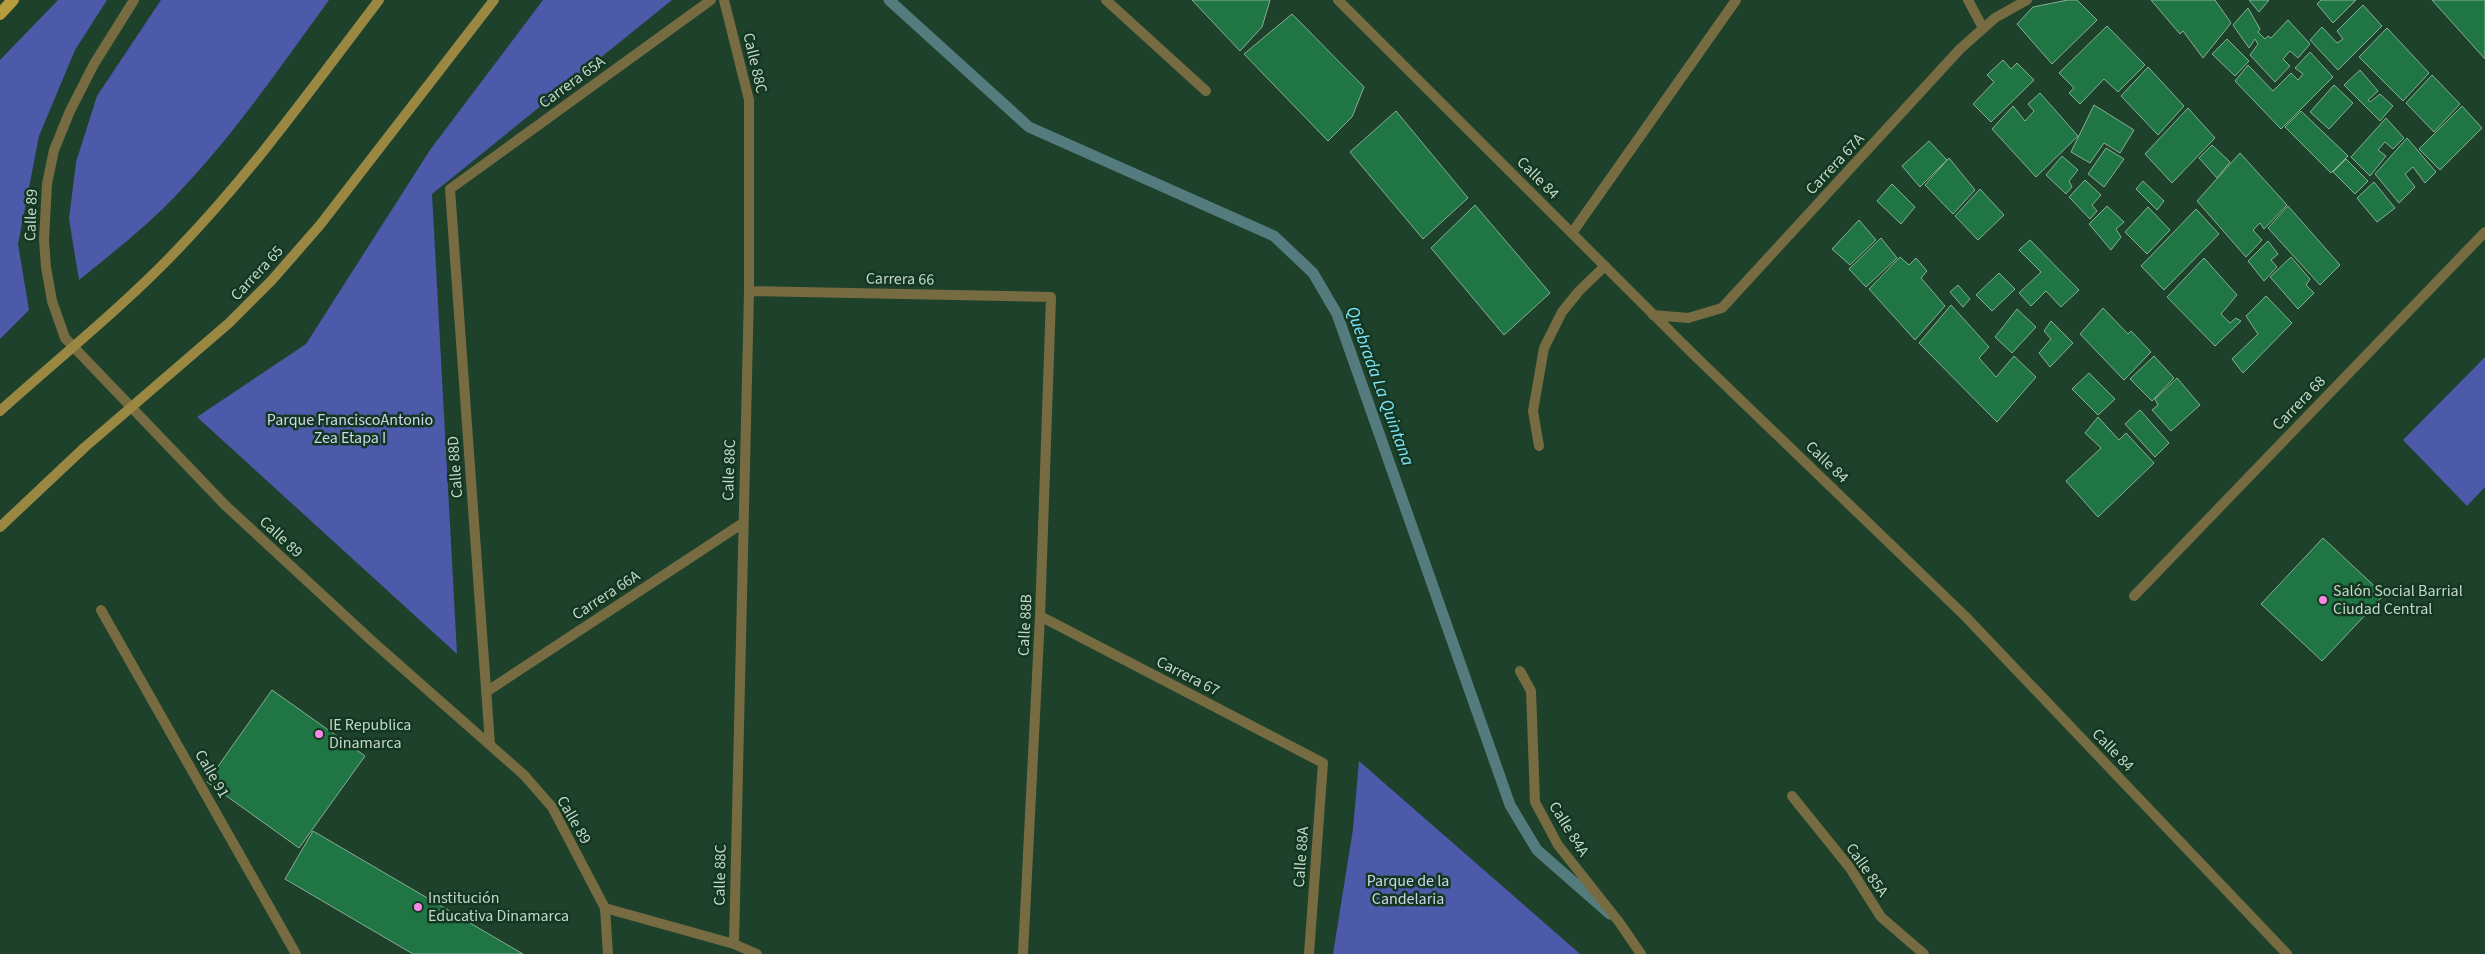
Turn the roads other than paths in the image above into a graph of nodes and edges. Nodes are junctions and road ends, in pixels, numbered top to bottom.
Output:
1 (13, 0) edge
2 (134, 0) edge
3 (379, 0) edge
4 (494, 0) edge
5 (711, 0) edge
6 (724, 0) edge
7 (1106, 0) edge
8 (1338, 0) edge
9 (1736, 0) edge
10 (1968, 0) edge
11 (2027, 0) edge
12 (0, 14) edge
13 (1983, 28) junction
14 (1206, 91) dead end
15 (450, 189) joint
16 (2485, 232) edge
17 (1572, 233) junction
18 (1604, 266) junction
19 (749, 291) junction
20 (1051, 297) joint
21 (1653, 315) junction
22 (72, 346) junction
23 (131, 408) junction
24 (0, 411) edge
25 (1539, 446) dead end
26 (743, 523) junction
27 (0, 527) edge
28 (2134, 596) dead end
29 (101, 610) dead end
30 (1040, 616) junction
31 (1520, 671) dead end
32 (486, 692) junction
33 (490, 744) junction
34 (1323, 763) joint
35 (1792, 796) dead end
36 (605, 908) junction
37 (734, 944) junction
38 (296, 954) edge
39 (608, 954) edge
40 (757, 954) edge
41 (1023, 954) edge
42 (1309, 954) edge
43 (1641, 954) edge
44 (1924, 954) edge
45 (2286, 954) edge

1 - 12 main road
2 - 22 street, Calle 89
3 - 22 main road
4 - 23 main road, Carrera 65
5 - 15 street, Carrera 65A
6 - 19 street, Calle 88C
7 - 14 street
8 - 17 street, Calle 84
9 - 17 street
10 - 13 street
11 - 13 street, Carrera 67A
13 - 21 street, Carrera 67A
15 - 32 street, Calle 88D
16 - 28 street, Carrera 68
17 - 18 street, Calle 84
18 - 21 street, Calle 84
18 - 25 street
19 - 20 street, Carrera 66
19 - 26 street, Calle 88C
20 - 30 street, Calle 88B
21 - 45 street, Calle 84
22 - 23 street, Calle 89
22 - 24 main road
23 - 27 main road, Carrera 65
23 - 33 street, Calle 89
26 - 32 street, Carrera 66A
26 - 37 street, Calle 88C
29 - 38 street, Calle 91
30 - 34 street, Carrera 67
30 - 41 street, Calle 88B
31 - 43 street, Calle 84A
32 - 33 street, Calle 88D
33 - 36 street, Calle 89
34 - 42 street, Calle 88A
35 - 44 street, Calle 85A
36 - 37 street
36 - 39 street
37 - 40 street

